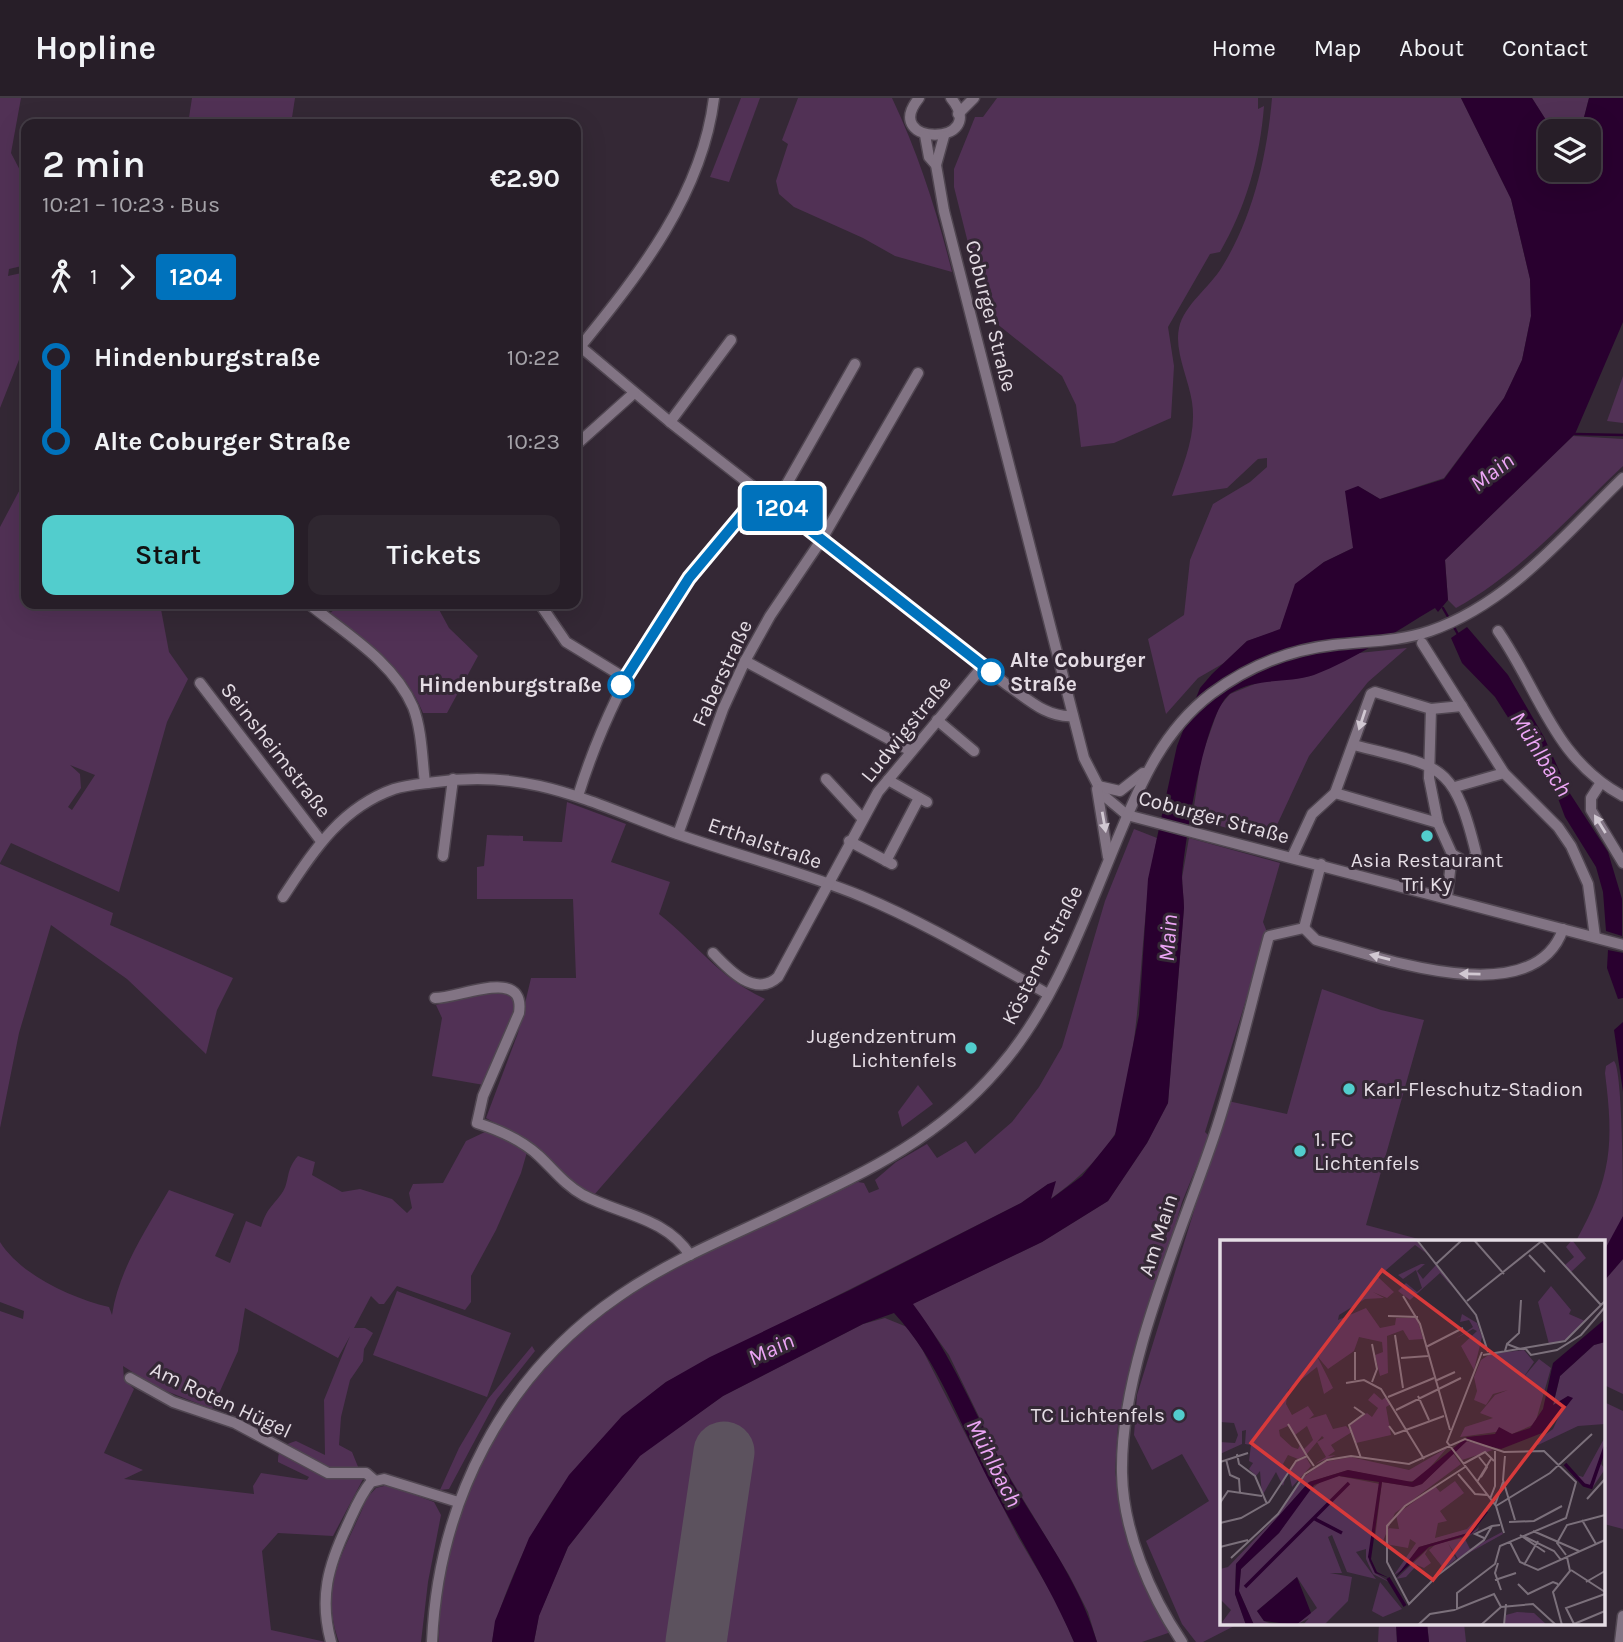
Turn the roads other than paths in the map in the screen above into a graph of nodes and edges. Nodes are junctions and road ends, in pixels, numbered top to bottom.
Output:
1 (714, 98) edge
2 (951, 98) edge
3 (974, 98) edge
4 (914, 101) edge
5 (958, 114) junction
6 (923, 134) junction
7 (944, 136) junction
8 (936, 165) junction
9 (731, 340) dead end
10 (581, 341) edge
11 (581, 348) edge
12 (855, 364) dead end
13 (918, 373) dead end
14 (634, 393) junction
15 (670, 422) junction
16 (581, 440) edge
17 (1623, 478) edge
18 (761, 492) junction
19 (776, 503) junction
20 (822, 539) junction
21 (315, 609) edge
22 (543, 609) edge
23 (1498, 631) dead end
24 (1422, 643) dead end
25 (744, 662) junction
26 (983, 666) junction
27 (625, 678) junction
28 (200, 683) dead end
29 (1462, 706) junction
30 (1431, 709) junction
31 (1073, 716) junction
32 (937, 720) junction
33 (1354, 746) junction
34 (911, 751) junction
35 (974, 751) dead end
36 (1430, 766) junction
37 (1148, 768) junction
38 (1504, 773) junction
39 (453, 779) junction
40 (826, 779) dead end
41 (888, 780) junction
42 (425, 783) junction
43 (1600, 784) junction
44 (1096, 785) junction
45 (1455, 787) junction
46 (1335, 793) junction
47 (578, 796) junction
48 (1623, 796) edge
49 (1127, 815) junction
50 (862, 818) junction
51 (1438, 823) junction
52 (678, 834) junction
53 (321, 841) junction
54 (849, 841) junction
55 (1452, 854) junction
56 (443, 856) dead end
57 (1292, 858) junction
58 (1108, 860) junction
59 (1623, 863) edge
60 (1321, 864) junction
61 (826, 885) junction
62 (283, 897) dead end
63 (1447, 897) junction
64 (1304, 928) junction
65 (1563, 929) junction
66 (1598, 938) junction
67 (1623, 945) edge
68 (713, 953) dead end
69 (1048, 995) junction
70 (435, 998) dead end
71 (690, 1255) junction
72 (130, 1378) dead end
73 (374, 1480) junction
74 (458, 1502) junction
75 (1623, 1616) edge
76 (331, 1642) edge
77 (432, 1642) edge
78 (1182, 1642) edge
79 (1620, 1642) edge

1 - 10 street
2 - 5 street
3 - 5 street
4 - 6 street, Coburger Straße
5 - 7 street
6 - 7 street
6 - 8 street, Coburger Straße
7 - 8 street
8 - 31 street, Coburger Straße
9 - 15 street
11 - 14 street
12 - 19 street
13 - 20 street, Faberstraße
14 - 15 street
14 - 16 street
15 - 18 street
17 - 37 street, Köstener Straße
18 - 19 street
18 - 27 street
19 - 20 street
20 - 25 street, Faberstraße
20 - 26 street
21 - 42 street
22 - 27 street
23 - 43 street
24 - 29 street
25 - 34 street
25 - 52 street, Faberstraße
26 - 31 street
26 - 32 street, Ludwigstraße
27 - 47 street
28 - 53 street, Seinsheimstraße
29 - 30 street
29 - 38 street
30 -> 33 street
30 - 36 street
31 - 44 street, Coburger Straße
32 - 34 street, Ludwigstraße
32 - 35 street
33 - 36 street
33 - 46 street
34 - 41 street, Ludwigstraße
36 - 45 street
36 - 51 street
37 - 44 street
37 - 49 street, Köstener Straße
38 - 45 street
38 - 66 street
39 - 42 street, Erthalstraße
39 - 47 street, Erthalstraße
39 - 56 street
40 - 50 street, Ludwigstraße
41 - 50 street, Ludwigstraße
41 - 54 street
42 - 53 street, Erthalstraße
43 - 48 street
59 -> 43 street
44 - 49 street, Coburger Straße
44 -> 58 street
45 - 55 street
46 - 51 street
46 - 57 street
47 - 52 street, Erthalstraße
49 - 57 street, Coburger Straße
49 - 58 street, Köstener Straße
50 - 54 street, Ludwigstraße
51 - 55 street
52 - 61 street, Erthalstraße
53 - 62 street, Erthalstraße
54 - 61 street, Ludwigstraße
55 - 63 street
57 - 60 street, Coburger Straße
58 - 69 street, Köstener Straße
60 - 63 street, Coburger Straße
60 - 64 street
61 - 68 street, Ludwigstraße
61 - 69 street, Erthalstraße
63 - 65 street, Coburger Straße
65 -> 64 street
64 - 78 street, Am Main
65 - 66 street, Coburger Straße
66 - 67 street, Coburger Straße
69 - 71 street, Köstener Straße
70 - 71 street
71 - 74 street, Köstener Straße
72 - 73 street, Am Roten Hügel
73 - 74 street, Am Roten Hügel
73 - 76 street
74 - 77 street, Köstener Straße
75 - 79 street

